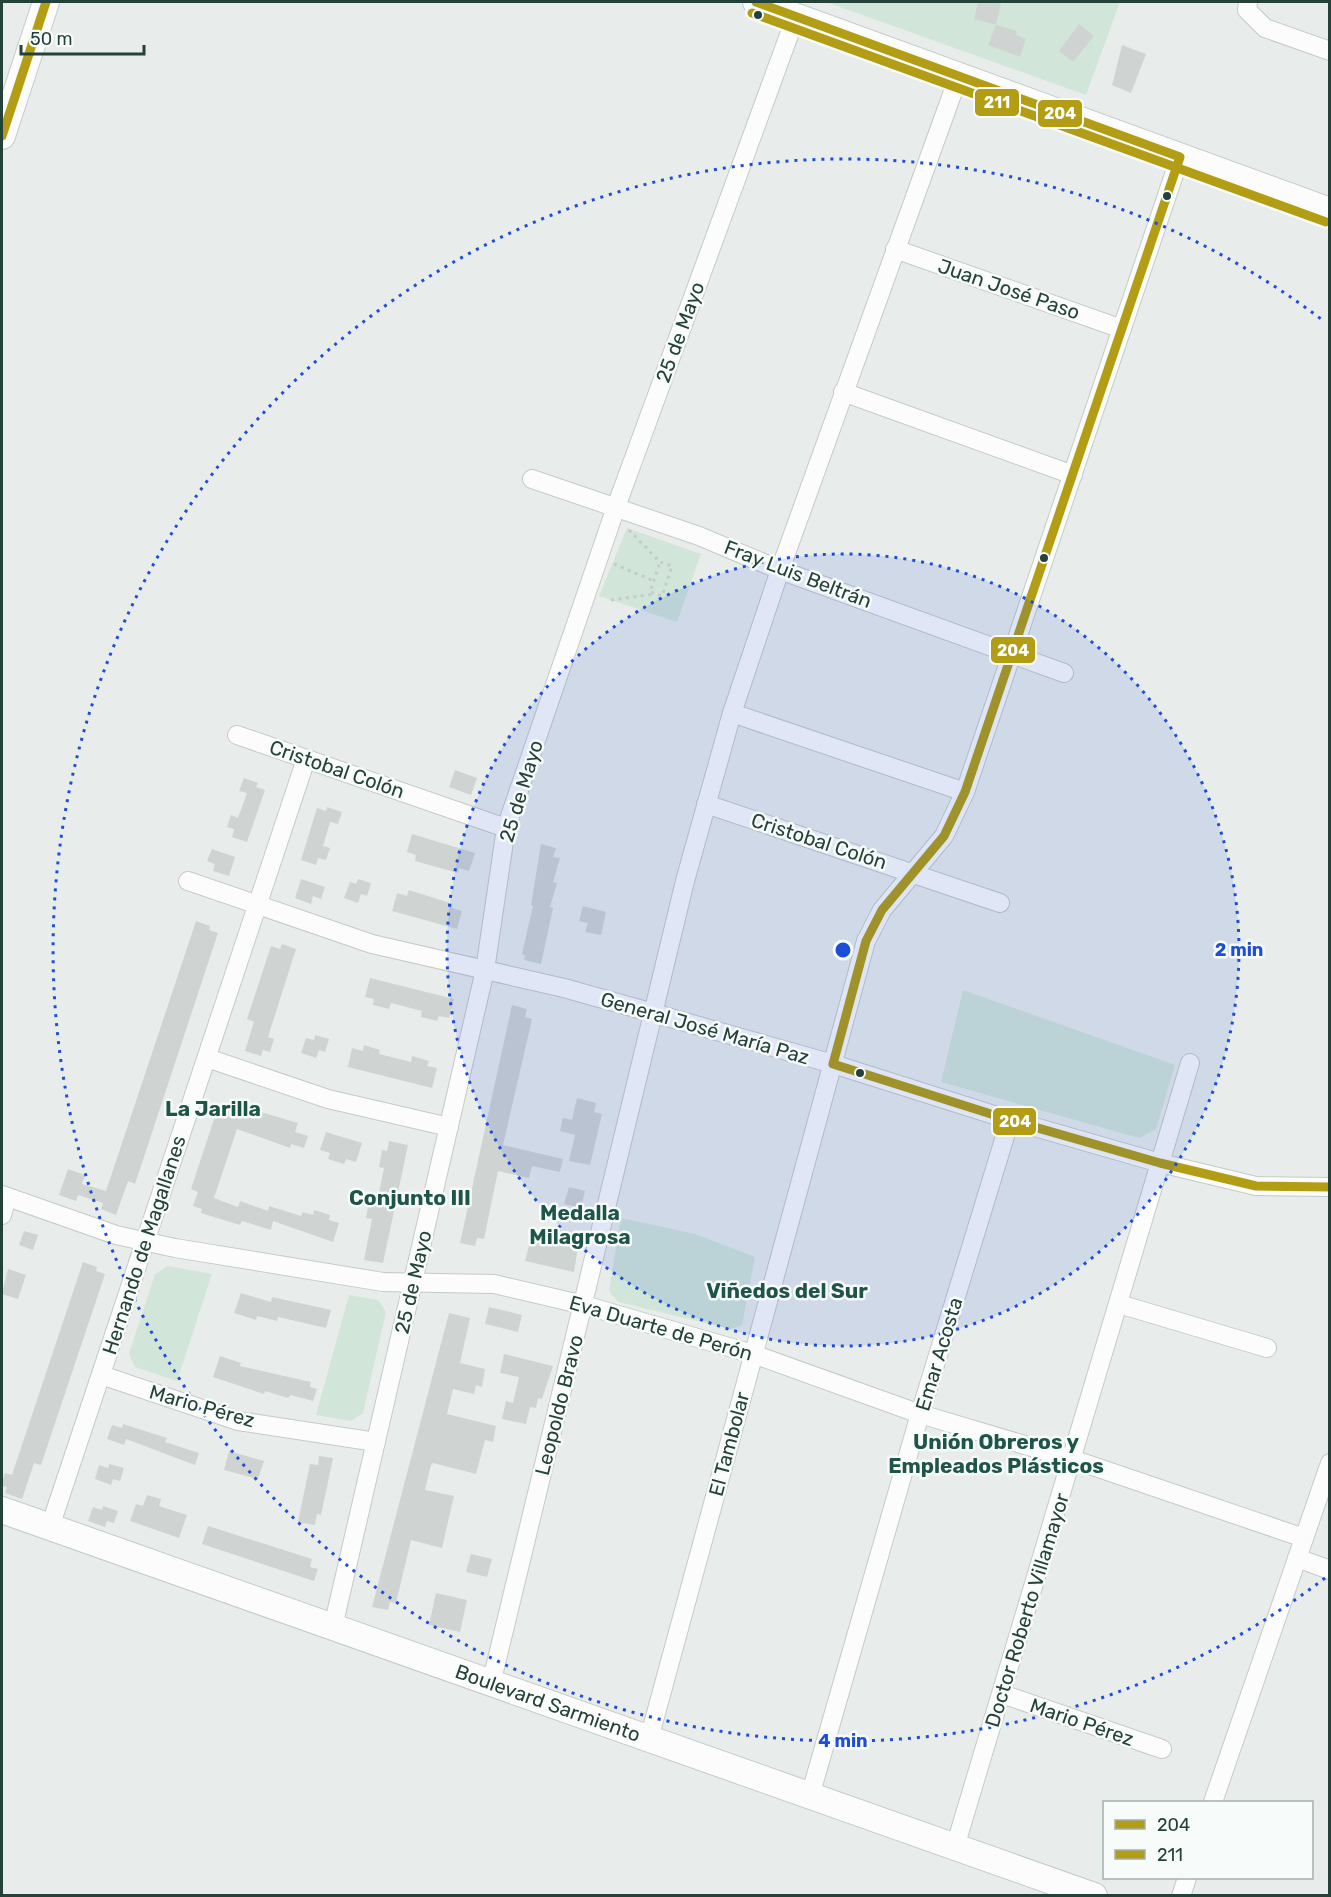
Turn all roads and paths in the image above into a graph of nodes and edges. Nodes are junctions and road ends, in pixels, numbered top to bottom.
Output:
1 (46, 2) edge
2 (756, 2) edge
3 (1247, 6) edge
4 (796, 16) junction
5 (1329, 51) edge
6 (959, 75) junction
7 (2, 136) edge
8 (1180, 157) junction
9 (1329, 212) edge
10 (896, 249) junction
11 (1122, 329) junction
12 (843, 392) junction
13 (1073, 475) junction
14 (532, 479) dead end
15 (616, 507) junction
16 (627, 528) dead end
17 (660, 562) junction
18 (614, 564) dead end
19 (780, 570) junction
20 (654, 581) junction
21 (656, 594) junction
22 (611, 600) dead end
23 (1013, 653) junction
24 (1064, 673) dead end
25 (732, 713) junction
26 (237, 735) dead end
27 (306, 759) junction
28 (964, 792) junction
29 (706, 804) junction
30 (506, 828) junction
31 (914, 872) junction
32 (188, 882) dead end
33 (1000, 903) dead end
34 (257, 905) junction
35 (485, 970) junction
36 (653, 1012) junction
37 (207, 1058) junction
38 (1190, 1063) dead end
39 (833, 1064) junction
40 (1010, 1120) junction
41 (449, 1127) junction
42 (1160, 1163) junction
43 (1329, 1187) edge
44 (4, 1202) edge
45 (145, 1242) junction
46 (413, 1283) junction
47 (1119, 1304) junction
48 (584, 1305) junction
49 (1267, 1348) dead end
50 (753, 1354) junction
51 (101, 1375) junction
52 (920, 1414) junction
53 (376, 1442) junction
54 (1072, 1459) junction
55 (1329, 1463) edge
56 (2, 1510) edge
57 (50, 1527) junction
58 (1304, 1538) junction
59 (1297, 1558) junction
60 (1329, 1570) edge
61 (333, 1627) junction
62 (491, 1684) junction
63 (1002, 1694) junction
64 (649, 1739) junction
65 (1162, 1749) dead end
66 (810, 1796) junction
67 (1214, 1801) edge
68 (955, 1847) junction
69 (1187, 1879) edge
70 (1094, 1896) edge
71 (1181, 1896) edge

1 - 7 street
2 - 4 street
3 - 5 street
4 - 6 street
4 - 15 street, 25 de Mayo
6 - 8 street
6 - 10 street, Leopoldo Bravo
8 - 9 street
8 - 11 street, El Tambolar
10 - 11 street, Juan José Paso
10 - 12 street, Leopoldo Bravo
11 - 13 street, El Tambolar
12 - 13 street
12 - 19 street, Leopoldo Bravo
13 - 23 street, El Tambolar
14 - 15 street, Fray Luis Beltrán
15 - 19 street, Fray Luis Beltrán
15 - 30 street, 25 de Mayo
16 - 17 path
17 - 20 path
17 - 21 path
18 - 20 path
19 - 23 street, Fray Luis Beltrán
19 - 25 street, Leopoldo Bravo
20 - 21 path
21 - 22 path
23 - 24 street, Fray Luis Beltrán
23 - 28 street, El Tambolar
25 - 28 street
25 - 29 street, Leopoldo Bravo
26 - 27 street, Cristobal Colón
27 - 30 street, Cristobal Colón
27 - 34 street, Hernando de Magallanes
28 - 31 street, El Tambolar
29 - 31 street, Cristobal Colón
29 - 36 street, Leopoldo Bravo
30 - 35 street, 25 de Mayo
31 - 33 street, Cristobal Colón
31 - 39 street, El Tambolar
32 - 34 street, General José María Paz
34 - 35 street, General José María Paz
34 - 37 street, Hernando de Magallanes
35 - 36 street, General José María Paz
35 - 41 street, 25 de Mayo
36 - 39 street, General José María Paz
36 - 48 street, Leopoldo Bravo
37 - 41 street
37 - 45 street, Hernando de Magallanes
38 - 42 street, Doctor Roberto Villamayor
39 - 40 street, General José María Paz
39 - 50 street, El Tambolar
40 - 42 street, General José María Paz
40 - 52 street, Emar Acosta
41 - 46 street, 25 de Mayo
42 - 43 street, General José María Paz
42 - 47 street, Doctor Roberto Villamayor
44 - 45 street, Eva Duarte de Perón
45 - 46 street, Eva Duarte de Perón
45 - 51 street, Hernando de Magallanes
46 - 48 street, Eva Duarte de Perón
46 - 53 street, 25 de Mayo
47 - 49 street
47 - 54 street, Doctor Roberto Villamayor
48 - 50 street, Eva Duarte de Perón
48 - 62 street, Leopoldo Bravo
50 - 52 street, Eva Duarte de Perón
50 - 64 street, El Tambolar
51 - 53 street, Mario Pérez
51 - 57 street, Hernando de Magallanes
52 - 54 street, Eva Duarte de Perón
52 - 66 street, Emar Acosta
53 - 61 street, 25 de Mayo
54 - 58 street, Eva Duarte de Perón
54 - 63 street, Doctor Roberto Villamayor
55 - 58 street
56 - 57 street, Boulevard Sarmiento
57 - 61 street, Boulevard Sarmiento
58 - 59 street
59 - 60 street
59 - 67 street
61 - 62 street, Boulevard Sarmiento
62 - 64 street, Boulevard Sarmiento
63 - 65 street, Mario Pérez
63 - 68 street, Doctor Roberto Villamayor
64 - 66 street, Boulevard Sarmiento
66 - 68 street, Boulevard Sarmiento
68 - 70 street, Boulevard Sarmiento
69 - 71 street

